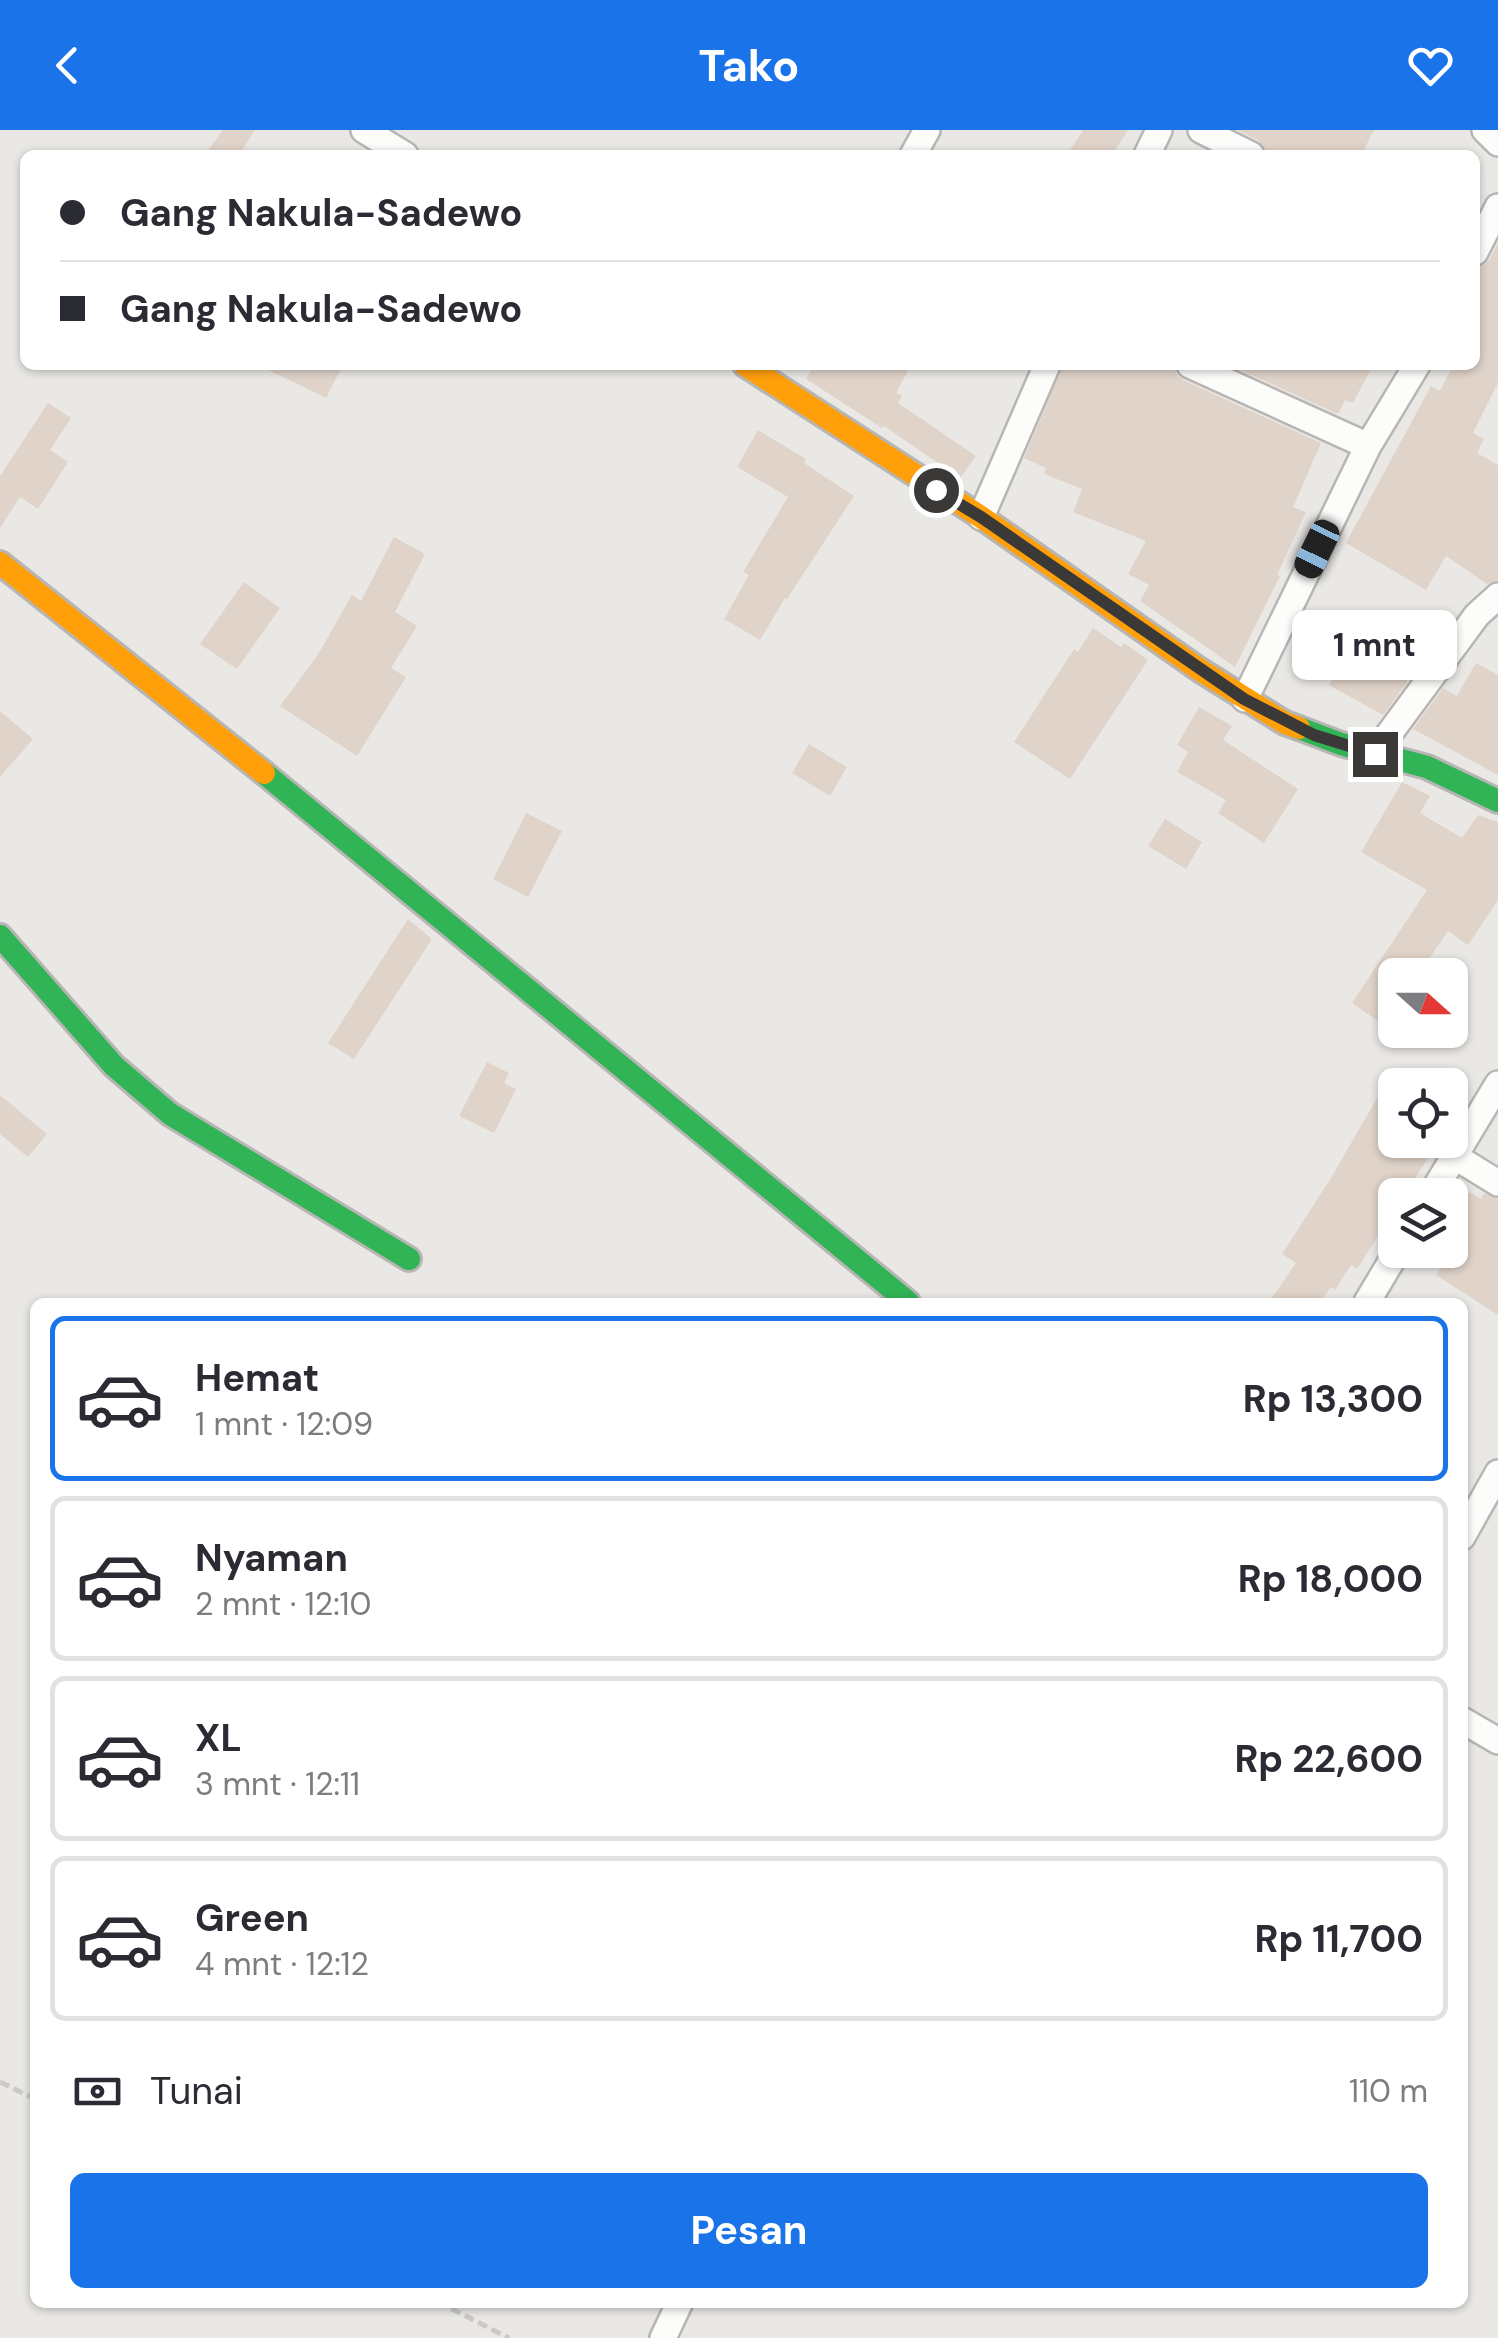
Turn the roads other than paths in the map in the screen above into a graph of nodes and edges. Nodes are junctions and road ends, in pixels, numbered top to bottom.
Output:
1 (364, 130) edge
2 (1201, 130) edge
3 (1485, 130) edge
4 (1498, 144) edge
5 (397, 150) edge
6 (1242, 150) edge
7 (1498, 208) edge
8 (1480, 242) edge
9 (1045, 370) edge
10 (1201, 370) edge
11 (1413, 370) edge
12 (782, 375) edge
13 (1368, 446) junction
14 (981, 517) junction
15 (0, 563) edge
16 (1498, 596) edge
17 (1244, 699) junction
18 (1375, 754) junction
19 (1498, 800) edge
20 (0, 936) edge
21 (1498, 1084) edge
22 (1468, 1133) edge
23 (1457, 1158) edge
24 (1498, 1183) edge
25 (409, 1259) dead end
26 (1387, 1268) edge
27 (903, 1298) edge
28 (1369, 1298) edge
29 (1498, 1473) edge
30 (1468, 1526) edge
31 (1468, 1724) edge
32 (1498, 1741) edge
33 (677, 2308) edge
34 (663, 2338) edge

1 - 5 street
2 - 6 street
3 - 4 street
7 - 8 street
9 - 14 street
10 - 13 street
11 - 13 street
12 - 14 street
13 - 17 street
14 - 17 street
15 - 27 street
16 - 18 street
17 - 18 street
18 - 19 street
20 - 25 street
21 - 22 street
23 - 24 street
26 - 28 street
29 - 30 street
31 - 32 street
33 - 34 street

